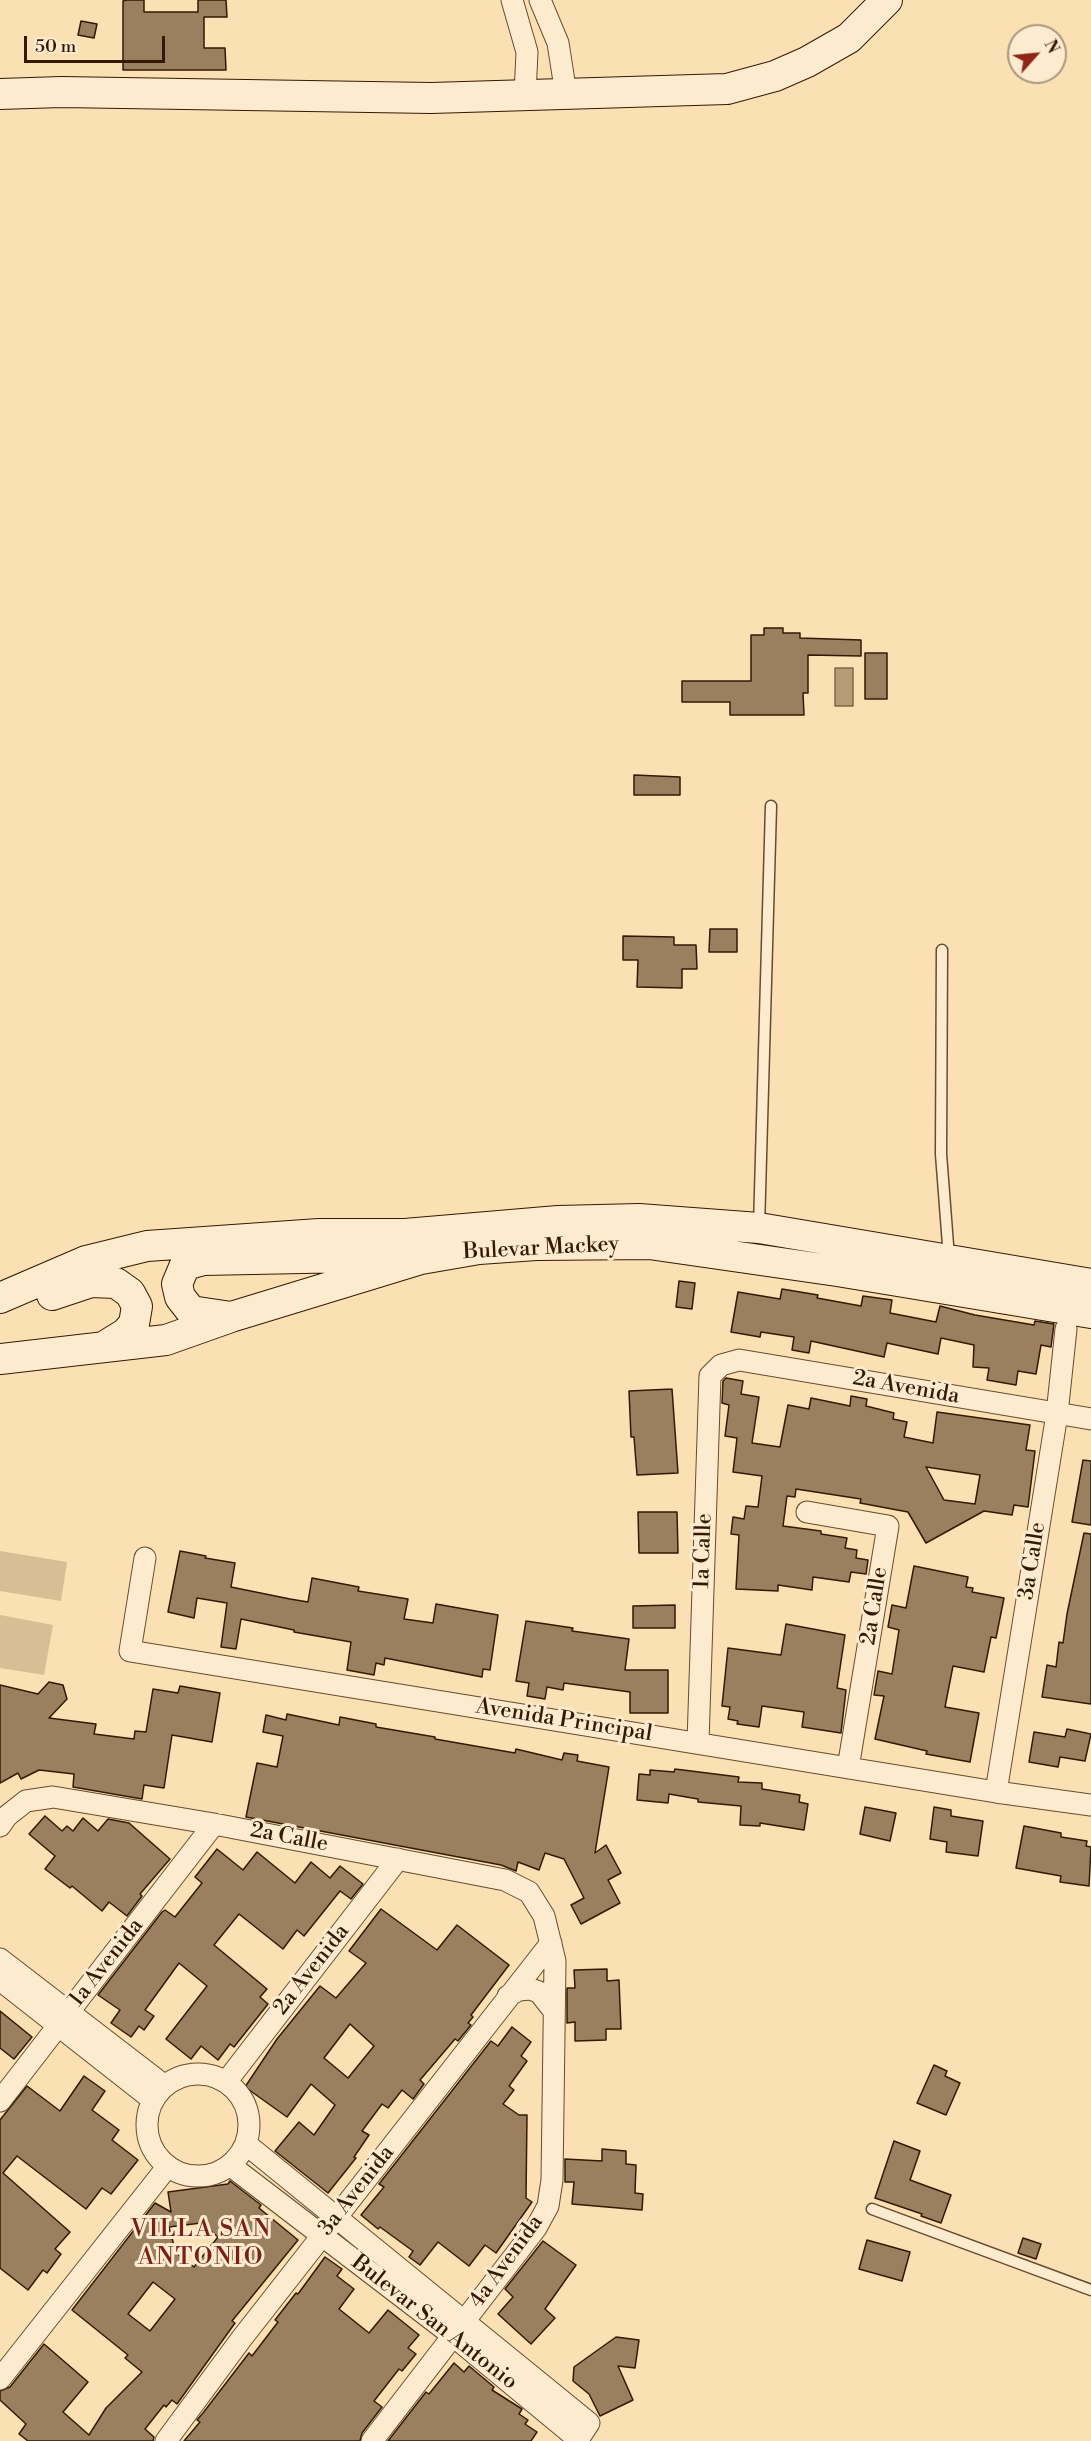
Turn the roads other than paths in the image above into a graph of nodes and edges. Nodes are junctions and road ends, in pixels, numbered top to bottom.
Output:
1 (512, 0) edge
2 (540, 0) edge
3 (887, 0) edge
4 (0, 94) edge
5 (566, 94) junction
6 (525, 95) junction
7 (771, 806) dead end
8 (942, 950) dead end
9 (759, 1228) junction
10 (405, 1234) junction
11 (950, 1261) junction
12 (1091, 1284) edge
13 (0, 1298) edge
14 (0, 1304) edge
15 (1091, 1313) edge
16 (231, 1317) junction
17 (1066, 1329) dead end
18 (105, 1346) junction
19 (0, 1359) edge
20 (722, 1365) joint
21 (1057, 1414) junction
22 (1091, 1419) edge
23 (807, 1512) dead end
24 (146, 1558) dead end
25 (698, 1742) junction
26 (848, 1768) junction
27 (996, 1792) junction
28 (1091, 1805) edge
29 (214, 1824) junction
30 (0, 1826) edge
31 (398, 1859) junction
32 (551, 1943) junction
33 (0, 1959) edge
34 (0, 1980) edge
35 (508, 1996) junction
36 (554, 2012) junction
37 (63, 2019) junction
38 (226, 2082) junction
39 (159, 2093) junction
40 (0, 2101) edge
41 (246, 2144) junction
42 (232, 2164) junction
43 (168, 2166) junction
44 (872, 2209) dead end
45 (337, 2217) junction
46 (324, 2236) junction
47 (1091, 2290) edge
48 (458, 2328) junction
49 (0, 2379) edge
50 (581, 2434) edge
51 (166, 2441) edge
52 (372, 2441) edge

1 - 6 street
2 - 5 street
3 - 5 main road
4 - 6 main road
5 - 6 main road
7 - 9 lane
8 - 11 lane
9 - 10 main road, Bulevar Mackey
9 - 11 main road, Bulevar Mackey
10 - 13 main road, Bulevar Mackey
10 - 16 main road
11 - 12 main road, Bulevar Mackey
14 - 18 main road
15 - 16 main road, Bulevar Mackey
16 - 18 main road, Bulevar Mackey
17 - 21 street, 3a Calle
18 - 19 main road, Bulevar Mackey
20 - 21 street, 2a Avenida
20 - 25 street, 1a Calle
21 - 22 street, 2a Avenida
21 - 27 street, 3a Calle
23 - 26 street, 2a Calle
24 - 25 street, Avenida Principal
25 - 26 street, Avenida Principal
26 - 27 street, Avenida Principal
27 - 28 street, Avenida Principal
29 - 30 street, 2a Calle
29 - 31 street, 2a Calle
29 - 37 street, 1a Avenida
31 - 32 street, 2a Calle
31 - 38 street, 2a Avenida
32 - 35 street, 3a Avenida
32 - 36 street, 4a Avenida
33 - 37 street
34 - 37 street
35 - 36 street
35 - 45 street, 3a Avenida
36 - 48 street, 4a Avenida
37 - 39 street
37 - 40 street, 1a Avenida
38 - 39 street
38 - 41 street
39 - 43 street
41 - 42 street
41 - 45 street, Bulevar San Antonio
42 - 43 street
42 - 46 street, Bulevar San Antonio
43 - 49 street
44 - 47 lane
45 - 46 street, 3a Avenida
45 - 48 street, Bulevar San Antonio
46 - 48 street, Bulevar San Antonio
46 - 51 street, 3a Avenida
48 - 50 street, Bulevar San Antonio
48 - 52 street, 4a Avenida

